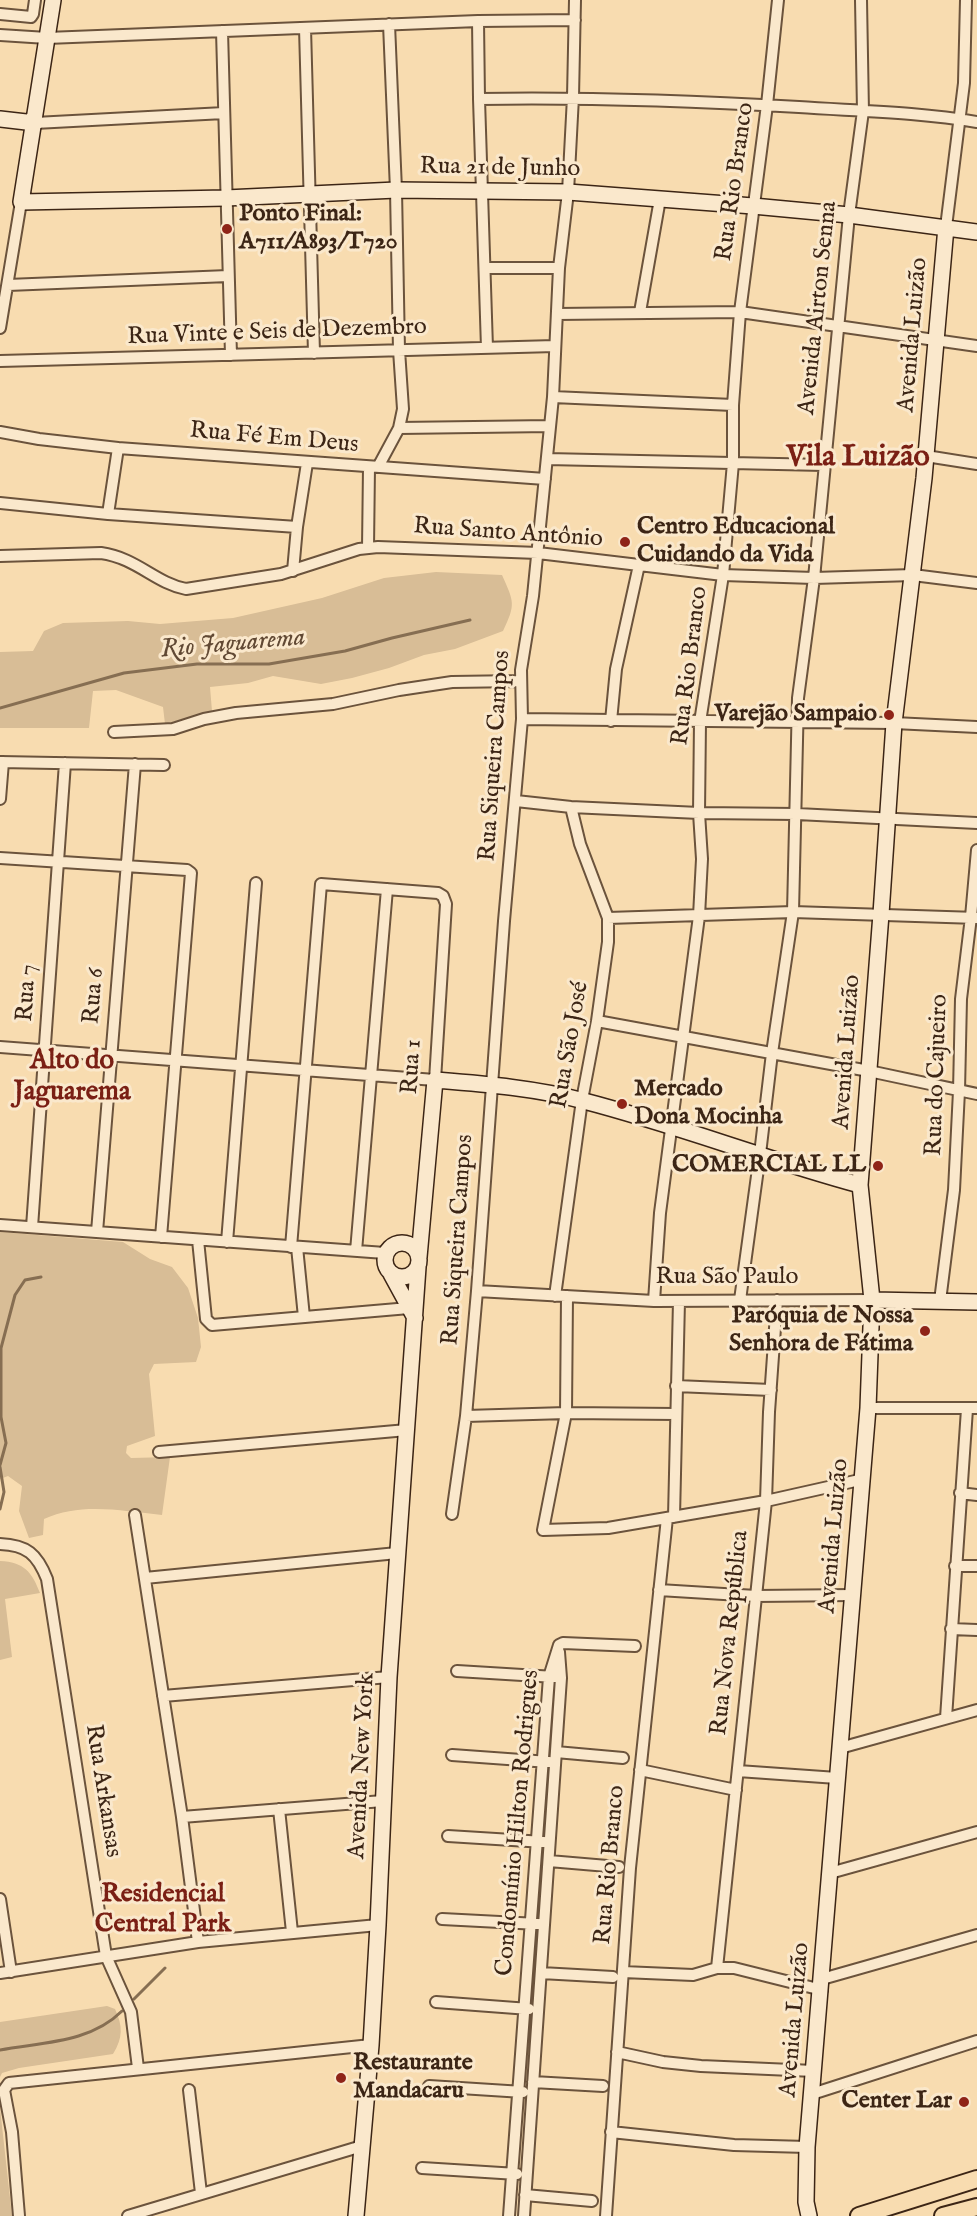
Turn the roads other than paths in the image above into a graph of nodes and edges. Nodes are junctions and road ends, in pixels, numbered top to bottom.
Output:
1 (35, 0) edge
2 (53, 0) edge
3 (575, 0) edge
4 (778, 0) edge
5 (861, 0) edge
6 (966, 0) edge
7 (0, 14) edge
8 (574, 20) junction
9 (478, 21) junction
10 (389, 24) junction
11 (305, 28) junction
12 (222, 31) junction
13 (0, 35) edge
14 (47, 38) junction
15 (573, 97) junction
16 (479, 99) junction
17 (767, 105) junction
18 (863, 111) junction
19 (224, 113) junction
20 (0, 118) edge
21 (960, 119) junction
22 (977, 122) edge
23 (35, 123) junction
24 (482, 189) junction
25 (396, 190) junction
26 (568, 192) junction
27 (310, 193) junction
28 (226, 198) junction
29 (660, 199) junction
30 (21, 202) junction
31 (753, 206) junction
32 (849, 215) junction
33 (946, 227) junction
34 (977, 232) edge
35 (485, 268) junction
36 (559, 268) junction
37 (228, 276) junction
38 (8, 285) junction
39 (640, 312) junction
40 (740, 312) junction
41 (557, 314) junction
42 (839, 325) junction
43 (0, 328) edge
44 (935, 339) junction
45 (555, 346) junction
46 (977, 346) edge
47 (487, 348) junction
48 (399, 350) junction
49 (314, 353) junction
50 (231, 355) junction
51 (0, 361) edge
52 (553, 397) junction
53 (733, 405) junction
54 (550, 426) junction
55 (399, 428) junction
56 (0, 432) edge
57 (118, 448) junction
58 (926, 456) junction
59 (547, 459) junction
60 (307, 463) junction
61 (733, 463) junction
62 (977, 464) edge
63 (824, 465) junction
64 (373, 467) junction
65 (545, 479) junction
66 (0, 503) edge
67 (108, 514) junction
68 (297, 527) junction
69 (368, 548) junction
70 (538, 553) junction
71 (0, 556) edge
72 (639, 565) junction
73 (293, 571) junction
74 (723, 575) junction
75 (913, 575) junction
76 (814, 578) junction
77 (977, 583) edge
78 (520, 681) junction
79 (522, 719) junction
80 (611, 721) junction
81 (700, 722) junction
82 (798, 722) junction
83 (894, 723) junction
84 (977, 727) edge
85 (114, 732) dead end
86 (2, 762) edge
87 (65, 763) junction
88 (135, 764) junction
89 (164, 765) dead end
90 (0, 799) edge
91 (516, 801) junction
92 (571, 807) junction
93 (699, 813) junction
94 (796, 814) junction
95 (887, 819) junction
96 (977, 823) edge
97 (977, 850) edge
98 (0, 858) edge
99 (58, 863) junction
100 (126, 867) junction
101 (256, 883) dead end
102 (387, 889) junction
103 (793, 912) junction
104 (881, 914) junction
105 (699, 916) junction
106 (608, 918) junction
107 (974, 918) edge
108 (597, 1021) junction
109 (683, 1038) junction
110 (0, 1047) edge
111 (45, 1051) junction
112 (772, 1053) junction
113 (111, 1056) junction
114 (176, 1061) junction
115 (242, 1066) junction
116 (305, 1070) junction
117 (868, 1071) junction
118 (371, 1076) junction
119 (435, 1080) junction
120 (492, 1085) junction
121 (959, 1091) junction
122 (977, 1094) edge
123 (582, 1100) junction
124 (671, 1126) junction
125 (760, 1154) junction
126 (860, 1185) junction
127 (0, 1225) edge
128 (32, 1227) junction
129 (97, 1232) junction
130 (422, 1233) junction
131 (161, 1237) junction
132 (198, 1240) junction
133 (227, 1242) junction
134 (406, 1243) junction
135 (294, 1247) junction
136 (356, 1251) junction
137 (385, 1254) junction
138 (418, 1262) junction
139 (391, 1274) junction
140 (477, 1291) junction
141 (561, 1296) junction
142 (740, 1300) junction
143 (777, 1300) junction
144 (872, 1300) junction
145 (654, 1301) junction
146 (679, 1301) junction
147 (940, 1302) junction
148 (977, 1302) edge
149 (412, 1313) junction
150 (304, 1317) junction
151 (676, 1386) junction
152 (771, 1390) junction
153 (868, 1408) junction
154 (972, 1408) edge
155 (566, 1413) junction
156 (676, 1414) junction
157 (466, 1416) junction
158 (407, 1430) junction
159 (159, 1452) dead end
160 (864, 1479) junction
161 (960, 1493) junction
162 (977, 1495) edge
163 (766, 1501) junction
164 (452, 1514) dead end
165 (135, 1515) dead end
166 (670, 1517) junction
167 (0, 1544) edge
168 (397, 1553) junction
169 (955, 1566) junction
170 (977, 1566) edge
171 (145, 1578) junction
172 (659, 1590) junction
173 (853, 1595) junction
174 (756, 1596) junction
175 (951, 1629) junction
176 (977, 1630) edge
177 (559, 1645) junction
178 (635, 1646) dead end
179 (457, 1671) dead end
180 (389, 1677) junction
181 (549, 1677) junction
182 (561, 1678) junction
183 (163, 1696) junction
184 (977, 1710) edge
185 (946, 1718) junction
186 (840, 1748) junction
187 (452, 1755) dead end
188 (556, 1757) junction
189 (623, 1758) dead end
190 (543, 1761) junction
191 (640, 1770) junction
192 (738, 1771) junction
193 (837, 1778) junction
194 (736, 1790) junction
195 (383, 1801) junction
196 (279, 1809) junction
197 (182, 1817) junction
198 (977, 1832) edge
199 (448, 1836) dead end
200 (537, 1842) junction
201 (550, 1843) junction
202 (549, 1861) junction
203 (619, 1867) dead end
204 (830, 1873) junction
205 (0, 1899) edge
206 (442, 1919) dead end
207 (531, 1924) junction
208 (378, 1925) junction
209 (544, 1925) junction
210 (292, 1932) junction
211 (977, 1935) edge
212 (198, 1942) junction
213 (106, 1956) junction
214 (717, 1968) junction
215 (6, 1972) edge
216 (541, 1973) junction
217 (618, 1975) junction
218 (822, 1984) junction
219 (436, 2002) dead end
220 (524, 2009) junction
221 (538, 2010) junction
222 (977, 2040) edge
223 (371, 2045) junction
224 (617, 2052) junction
225 (138, 2068) junction
226 (814, 2071) junction
227 (429, 2086) dead end
228 (603, 2086) dead end
229 (533, 2087) junction
230 (189, 2090) dead end
231 (518, 2092) junction
232 (812, 2094) junction
233 (611, 2132) junction
234 (362, 2146) junction
235 (807, 2147) junction
236 (422, 2168) dead end
237 (512, 2173) junction
238 (527, 2174) junction
239 (977, 2179) edge
240 (201, 2193) junction
241 (525, 2195) junction
242 (592, 2201) dead end
243 (977, 2207) edge
244 (19, 2216) edge
245 (128, 2216) edge
246 (356, 2216) edge
247 (509, 2216) edge
248 (524, 2216) edge
249 (606, 2216) edge
250 (809, 2216) edge
251 (859, 2216) edge
252 (943, 2216) edge

1 - 7 street
2 - 14 street
3 - 8 street, Rua Siqueira Campos
4 - 17 street, Rua Rio Branco
5 - 18 street, Avenida Airton Senna
6 - 21 street, Avenida Luizão
8 - 9 street
8 - 15 street, Rua Siqueira Campos
9 - 10 street
9 - 16 street
10 - 11 street
10 - 25 street
11 - 12 street
11 - 27 street
12 - 14 street
12 - 19 street
13 - 14 street
14 - 23 street
15 - 16 street
15 - 17 street
15 - 26 street, Rua Siqueira Campos
16 - 24 street
17 - 18 street
17 - 31 street, Rua Rio Branco
18 - 21 street
18 - 32 street, Avenida Airton Senna
19 - 23 street
19 - 28 street
20 - 23 street
21 - 22 street
21 - 33 street, Avenida Luizão
23 - 30 street
24 - 25 street, Rua 21 de Junho
24 - 26 street, Rua 21 de Junho
24 - 35 street
25 - 27 street, Rua 21 de Junho
25 - 48 street
26 - 29 street, Rua 21 de Junho
26 - 36 street, Rua Siqueira Campos
27 - 28 street, Rua 21 de Junho
27 - 49 street
28 - 30 street, Rua 21 de Junho
28 - 37 street
29 - 31 street, Rua 21 de Junho
29 - 39 street
30 - 38 street
31 - 32 street, Rua 21 de Junho
31 - 40 street, Rua Rio Branco
32 - 33 street, Rua 21 de Junho
32 - 42 street, Avenida Airton Senna
33 - 34 street, Rua 21 de Junho
33 - 44 street, Avenida Luizão
35 - 36 street
35 - 47 street
36 - 41 street, Rua Siqueira Campos
37 - 38 street
37 - 50 street
38 - 43 street
39 - 40 street
39 - 41 street
40 - 42 street
40 - 53 street, Rua Rio Branco
41 - 45 street, Rua Siqueira Campos
42 - 44 street
42 - 63 street, Avenida Airton Senna
44 - 46 street
44 - 58 street, Avenida Luizão
45 - 47 street, Rua Vinte e Seis de Dezembro
45 - 52 street, Rua Siqueira Campos
47 - 48 street, Rua Vinte e Seis de Dezembro
48 - 49 street, Rua Vinte e Seis de Dezembro
48 - 55 street
49 - 50 street, Rua Vinte e Seis de Dezembro
50 - 51 street, Rua Vinte e Seis de Dezembro
52 - 53 street
52 - 54 street, Rua Siqueira Campos
53 - 61 street, Rua Rio Branco
54 - 55 street
54 - 59 street, Rua Siqueira Campos
55 - 64 street
56 - 57 street, Rua Fé Em Deus
57 - 60 street, Rua Fé Em Deus
57 - 67 street
58 - 62 street
58 - 75 street, Avenida Luizão
59 - 61 street
59 - 65 street, Rua Siqueira Campos
60 - 64 street, Rua Fé Em Deus
60 - 68 street
61 - 63 street
61 - 74 street, Rua Rio Branco
63 - 76 street, Avenida Airton Senna
64 - 65 street, Rua Fé Em Deus
64 - 69 street
65 - 70 street, Rua Siqueira Campos
66 - 67 street
67 - 68 street
68 - 73 street
69 - 70 street, Rua Santo Antônio
69 - 73 street, Rua Santo Antônio
70 - 72 street, Rua Santo Antônio
70 - 78 street, Rua Siqueira Campos
71 - 73 street, Rua Santo Antônio
72 - 74 street, Rua Santo Antônio
72 - 80 street
74 - 76 street, Rua Santo Antônio
74 - 81 street, Rua Rio Branco
75 - 76 street, Rua Santo Antônio
75 - 77 street, Rua Santo Antônio
75 - 83 street, Avenida Luizão
76 - 82 street, Avenida Airton Senna
78 - 79 street, Rua Siqueira Campos
78 - 85 street
79 - 80 street
79 - 91 street, Rua Siqueira Campos
80 - 81 street
81 - 82 street
81 - 93 street, Rua Rio Branco
82 - 83 street
82 - 94 street, Avenida Airton Senna
83 - 84 street
83 - 95 street, Avenida Luizão
86 - 87 street
86 - 90 street
87 - 88 street
87 - 99 street, Rua 7
88 - 89 street
88 - 100 street, Rua 6
91 - 92 street
91 - 120 street, Rua Siqueira Campos
92 - 93 street
92 - 106 street, Rua São José
93 - 94 street
93 - 105 street, Rua Rio Branco
94 - 95 street
94 - 103 street, Avenida Airton Senna
95 - 96 street
95 - 104 street, Avenida Luizão
97 - 107 street, Rua do Cajueiro
98 - 99 street
99 - 100 street
99 - 111 street, Rua 7
100 - 113 street, Rua 6
100 - 114 street
101 - 115 street
102 - 116 street
102 - 118 street
102 - 119 street, Rua 1
103 - 104 street
103 - 105 street
103 - 112 street, Avenida Airton Senna
104 - 107 street
104 - 117 street, Avenida Luizão
105 - 106 street
105 - 109 street, Rua Rio Branco
106 - 108 street, Rua São José
107 - 121 street, Rua do Cajueiro
108 - 109 street
108 - 123 street, Rua São José
109 - 112 street
109 - 124 street, Rua Rio Branco
110 - 111 street
111 - 113 street
111 - 128 street, Rua 7
112 - 117 street
112 - 125 street, Avenida Airton Senna
113 - 114 street
113 - 129 street, Rua 6
114 - 115 street
114 - 131 street
115 - 116 street
115 - 133 street
116 - 118 street
116 - 135 street
117 - 121 street
117 - 126 street, Avenida Luizão
118 - 119 street
118 - 136 street
119 - 120 street
119 - 130 street, Rua 1
120 - 123 street
120 - 140 street, Rua Siqueira Campos
121 - 122 street
121 - 147 street, Rua do Cajueiro
123 - 124 street
123 - 141 street, Rua São José
124 - 125 street
124 - 145 street, Rua Rio Branco
125 - 126 street
125 - 142 street, Avenida Airton Senna
126 - 144 street, Avenida Luizão
127 - 128 street
128 - 129 street
129 - 131 street
130 - 134 street
130 - 138 street, Rua 1
131 - 132 street
132 - 133 street
132 - 150 street
133 - 135 street
134 - 137 street
134 - 138 street
135 - 136 street
135 - 150 street
136 - 137 street
137 - 139 street
138 - 139 street
138 - 149 street, Avenida New York
139 - 149 street
140 - 141 street, Rua São Paulo
140 - 157 street, Rua Siqueira Campos
141 - 145 street, Rua São Paulo
141 - 155 street, Rua São José
142 - 143 street, Rua São Paulo
142 - 146 street, Rua São Paulo
143 - 144 street, Rua São Paulo
143 - 152 street, Rua Nova República
144 - 147 street, Rua São Paulo
144 - 153 street, Avenida Luizão
145 - 146 street, Rua São Paulo
146 - 151 street, Rua Rio Branco
147 - 148 street, Rua São Paulo
149 - 150 street
149 - 158 street, Avenida New York
151 - 152 street
151 - 156 street, Rua Rio Branco
152 - 163 street, Rua Nova República
153 - 154 street
153 - 160 street, Avenida Luizão
154 - 161 street
155 - 156 street
155 - 157 street
155 - 166 street, Rua São José
156 - 166 street, Rua Rio Branco
157 - 164 street, Rua Siqueira Campos
158 - 159 street
158 - 168 street, Avenida New York
160 - 163 street
160 - 173 street, Avenida Luizão
161 - 162 street
161 - 169 street
163 - 166 street
163 - 174 street, Rua Nova República
165 - 171 street
166 - 172 street, Rua Rio Branco
167 - 213 street, Rua Arkansas
168 - 171 street
168 - 180 street, Avenida New York
169 - 170 street
169 - 175 street
171 - 183 street
172 - 174 street
172 - 191 street, Rua Rio Branco
173 - 174 street
173 - 186 street, Avenida Luizão
174 - 192 street, Rua Nova República
175 - 176 street
175 - 185 street
177 - 178 street
177 - 181 street, Condomínio Hilton Rodrigues
177 - 182 street, Condomínio Hilton Rodrigues
179 - 181 street
180 - 183 street
180 - 195 street, Avenida New York
181 - 182 street
181 - 190 street, Condomínio Hilton Rodrigues
182 - 188 street, Condomínio Hilton Rodrigues
183 - 197 street
184 - 185 street
185 - 186 street
186 - 193 street, Avenida Luizão
187 - 190 street
188 - 189 street
188 - 190 street
188 - 201 street, Condomínio Hilton Rodrigues
190 - 200 street, Condomínio Hilton Rodrigues
191 - 194 street
191 - 217 street, Rua Rio Branco
192 - 193 street
192 - 194 street, Rua Nova República
193 - 204 street, Avenida Luizão
194 - 214 street, Rua Nova República
195 - 196 street
195 - 208 street, Avenida New York
196 - 197 street
196 - 210 street
197 - 212 street
198 - 204 street
199 - 200 street
200 - 201 street
200 - 207 street, Condomínio Hilton Rodrigues
201 - 202 street, Condomínio Hilton Rodrigues
202 - 203 street
202 - 209 street, Condomínio Hilton Rodrigues
204 - 218 street, Avenida Luizão
205 - 215 street
206 - 207 street
207 - 209 street
207 - 220 street, Condomínio Hilton Rodrigues
208 - 210 street
208 - 223 street, Avenida New York
209 - 216 street, Condomínio Hilton Rodrigues
210 - 212 street
211 - 218 street
212 - 213 street
213 - 215 street
213 - 225 street, Rua Arkansas
214 - 217 street
214 - 218 street
216 - 217 street
216 - 221 street, Condomínio Hilton Rodrigues
217 - 224 street, Rua Rio Branco
218 - 226 street, Avenida Luizão
219 - 220 street
220 - 221 street
220 - 231 street, Condomínio Hilton Rodrigues
221 - 229 street, Condomínio Hilton Rodrigues
222 - 232 street
223 - 225 street
223 - 234 street, Avenida New York
224 - 226 street
224 - 233 street, Rua Rio Branco
225 - 244 street
226 - 232 street, Avenida Luizão
227 - 231 street
228 - 229 street
229 - 231 street
229 - 238 street, Condomínio Hilton Rodrigues
230 - 240 street
231 - 237 street, Condomínio Hilton Rodrigues
232 - 235 street, Avenida Luizão
233 - 235 street
233 - 249 street, Rua Rio Branco
234 - 240 street
234 - 246 street, Avenida New York
235 - 250 street, Avenida Luizão
236 - 237 street
237 - 238 street
237 - 247 street, Condomínio Hilton Rodrigues
238 - 241 street, Condomínio Hilton Rodrigues
239 - 251 main road
240 - 245 street
241 - 242 street
241 - 248 street, Condomínio Hilton Rodrigues
243 - 252 main road

